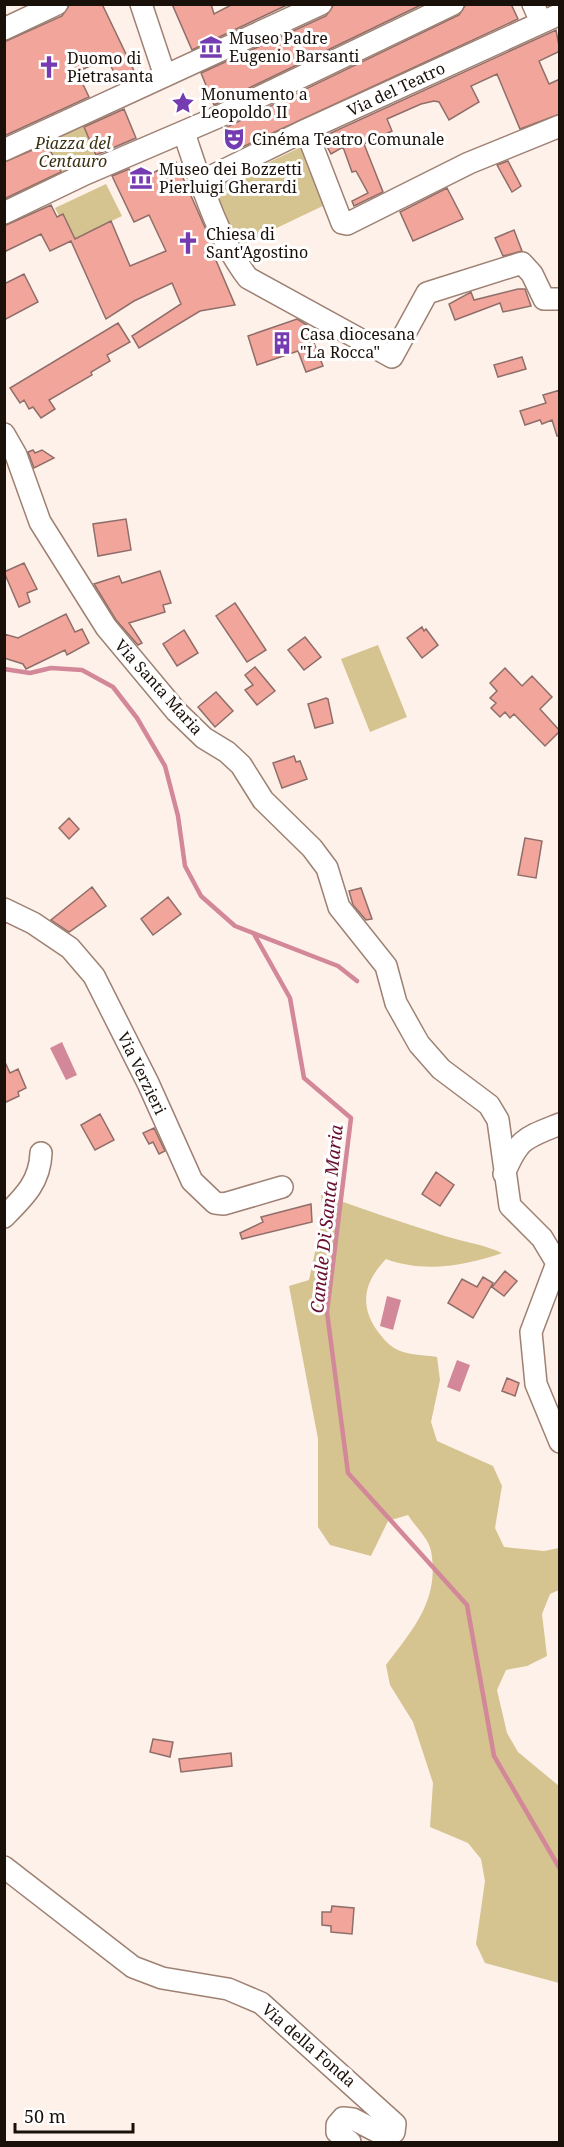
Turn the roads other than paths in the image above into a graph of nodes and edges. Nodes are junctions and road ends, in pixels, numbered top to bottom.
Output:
1 (57, 4) edge
2 (141, 4) edge
3 (321, 4) edge
4 (453, 4) edge
5 (549, 17) edge
6 (4, 29) edge
7 (165, 76) junction
8 (560, 126) edge
9 (306, 130) junction
10 (184, 133) junction
11 (4, 150) edge
12 (200, 182) junction
13 (4, 213) edge
14 (560, 298) edge
15 (4, 435) edge
16 (4, 457) edge
17 (4, 479) edge
18 (4, 909) edge
19 (560, 1124) edge
20 (41, 1153) dead end
21 (504, 1174) junction
22 (282, 1187) dead end
23 (4, 1217) edge
24 (560, 1442) edge
25 (6, 1869) edge
26 (350, 2142) edge

1 - 6 street
2 - 7 street
3 - 7 street
4 - 10 street
5 - 9 street, Via del Teatro
7 - 11 street
8 - 9 street
9 - 12 street, Via del Teatro
10 - 12 street
10 - 13 street
12 - 14 street
15 - 21 street, Via Santa Maria
16 - 17 street
18 - 22 street, Via Verzieri
19 - 21 street
20 - 23 street
21 - 24 street, Via Santa Maria
25 - 26 street, Via della Fonda

